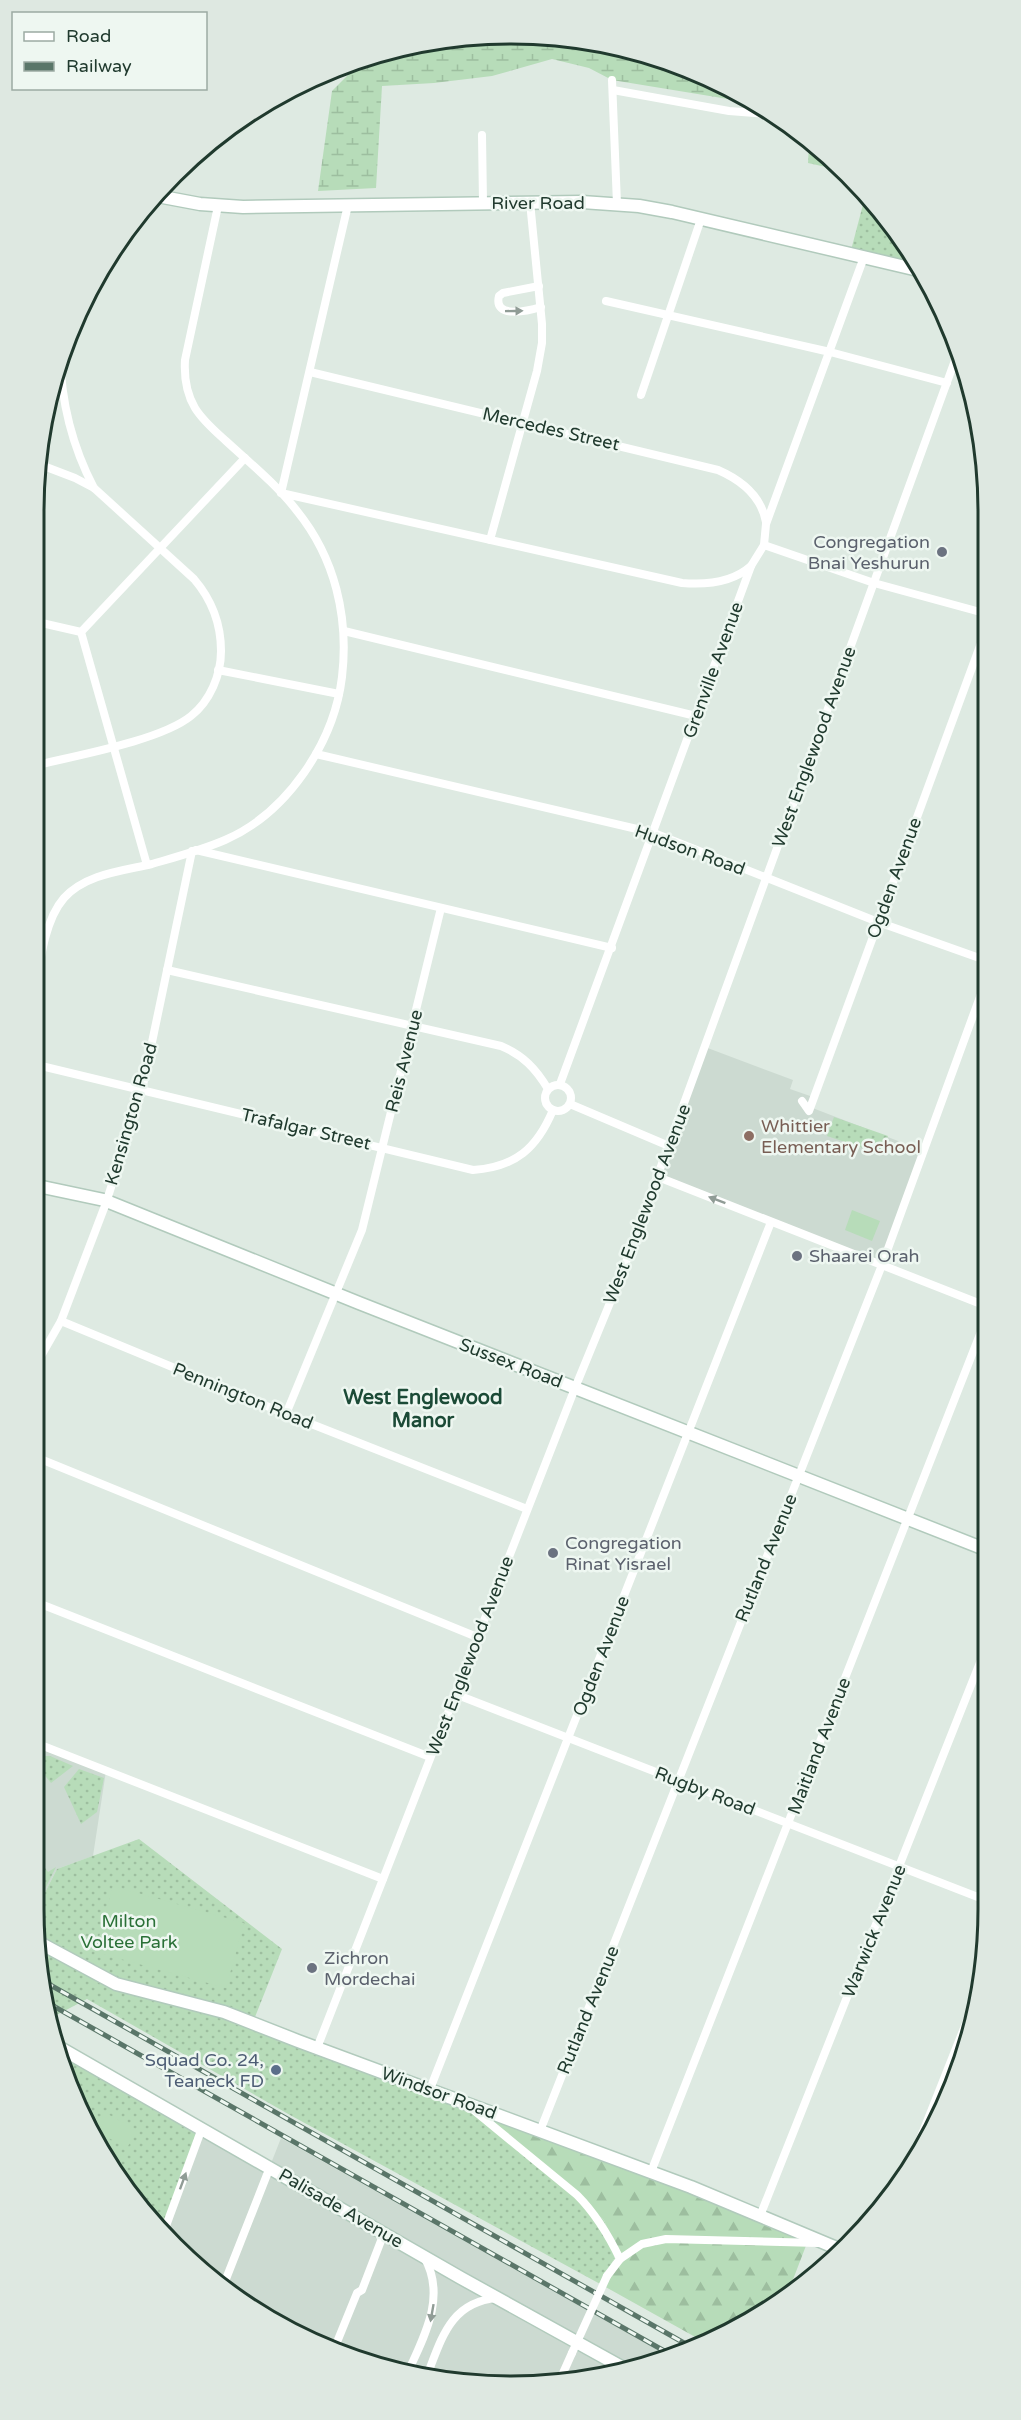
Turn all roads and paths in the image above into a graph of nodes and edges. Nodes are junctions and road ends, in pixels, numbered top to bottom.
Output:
1 (612, 80) dead end
2 (613, 90) junction
3 (755, 113) edge
4 (482, 135) dead end
5 (164, 197) edge
6 (530, 202) junction
7 (483, 203) junction
8 (617, 204) junction
9 (348, 205) junction
10 (218, 206) junction
11 (701, 219) junction
12 (864, 257) junction
13 (909, 268) edge
14 (539, 286) junction
15 (606, 301) dead end
16 (541, 307) junction
17 (667, 316) junction
18 (830, 352) junction
19 (954, 363) edge
20 (310, 372) junction
21 (61, 382) edge
22 (946, 383) junction
23 (641, 395) dead end
24 (523, 422) junction
25 (245, 458) junction
26 (45, 467) edge
27 (94, 488) junction
28 (282, 493) junction
29 (766, 524) junction
30 (490, 540) junction
31 (764, 545) junction
32 (161, 547) junction
33 (751, 566) junction
34 (874, 583) junction
35 (978, 611) edge
36 (44, 624) edge
37 (344, 631) junction
38 (81, 632) junction
39 (978, 651) edge
40 (218, 670) junction
41 (339, 694) junction
42 (696, 716) junction
43 (114, 746) junction
44 (316, 754) junction
45 (44, 763) edge
46 (654, 833) junction
47 (194, 851) junction
48 (147, 865) junction
49 (767, 878) junction
50 (441, 908) junction
51 (878, 922) junction
52 (612, 948) junction
53 (44, 951) edge
54 (978, 958) edge
55 (167, 970) junction
56 (978, 1002) edge
57 (412, 1025) junction
58 (44, 1067) edge
59 (560, 1084) junction
60 (548, 1089) junction
61 (142, 1090) junction
62 (802, 1101) dead end
63 (570, 1104) junction
64 (553, 1110) junction
65 (669, 1146) junction
66 (383, 1147) junction
67 (658, 1177) junction
68 (44, 1187) edge
69 (106, 1200) junction
70 (771, 1222) junction
71 (882, 1265) junction
72 (336, 1294) junction
73 (978, 1303) edge
74 (60, 1322) junction
75 (978, 1340) edge
76 (44, 1351) edge
77 (574, 1388) junction
78 (286, 1414) junction
79 (688, 1432) junction
80 (44, 1460) edge
81 (799, 1476) junction
82 (527, 1509) junction
83 (908, 1519) junction
84 (978, 1546) edge
85 (44, 1605) edge
86 (477, 1637) junction
87 (978, 1668) edge
88 (455, 1694) junction
89 (568, 1738) junction
90 (44, 1746) edge
91 (430, 1757) junction
92 (679, 1780) junction
93 (789, 1823) junction
94 (899, 1866) junction
95 (383, 1879) junction
96 (978, 1897) edge
97 (45, 1946) edge
98 (958, 2043) edge
99 (317, 2048) junction
100 (65, 2051) edge
101 (430, 2090) junction
102 (464, 2102) junction
103 (930, 2113) edge
104 (202, 2128) junction
105 (540, 2131) junction
106 (270, 2167) junction
107 (651, 2172) junction
108 (760, 2216) junction
109 (167, 2226) edge
110 (384, 2234) junction
111 (823, 2243) junction
112 (833, 2247) edge
113 (424, 2256) junction
114 (620, 2259) junction
115 (226, 2280) edge
116 (497, 2298) junction
117 (337, 2343) edge
118 (617, 2364) edge
119 (410, 2366) edge
120 (430, 2370) edge
121 (563, 2374) edge

1 - 2 street
2 - 3 street
2 - 8 street
4 - 7 street
5 - 10 street, River Road
6 - 7 street, River Road
6 - 8 street, River Road
6 - 14 street
7 - 9 street, River Road
8 - 11 street, River Road
9 - 10 street, River Road
9 - 20 street
10 - 25 street
11 - 12 street, River Road
11 - 17 street
12 - 13 street, River Road
12 - 18 street, Grenville Avenue
14 - 16 street
14 -> 16 street
15 - 17 street
16 - 24 street
17 - 18 street
17 - 23 street
18 - 22 street
18 - 29 street, Grenville Avenue
19 - 22 street, West Englewood Avenue
20 - 24 street, Mercedes Street
20 - 28 street
21 - 27 street
22 - 34 street, West Englewood Avenue
24 - 29 street, Mercedes Street
24 - 30 street
25 - 28 street
25 - 32 street
26 - 27 street
27 - 32 street
28 - 30 street
28 - 37 street
29 - 31 street, Grenville Avenue
30 - 33 street
31 - 33 street, Grenville Avenue
31 - 34 street
32 - 38 street
32 - 40 street
33 - 42 street, Grenville Avenue
34 - 35 street
34 - 49 street, West Englewood Avenue
36 - 38 street
37 - 41 street
37 - 42 street
38 - 43 street
39 - 51 street, Ogden Avenue
40 - 41 street
40 - 43 street
41 - 44 street
42 - 46 street, Grenville Avenue
43 - 45 street
43 - 48 street
44 - 46 street, Hudson Road
44 - 47 street
46 - 49 street, Hudson Road
46 - 52 street, Grenville Avenue
47 - 48 street
47 - 50 street
47 - 55 street, Kensington Road
48 - 53 street
49 - 51 street, Hudson Road
49 - 65 street, West Englewood Avenue
50 - 52 street
50 - 57 street, Reis Avenue
51 - 54 street, Hudson Road
51 - 62 street, Ogden Avenue
52 - 59 street, Grenville Avenue
55 - 57 street
55 - 61 street, Kensington Road
56 - 71 street, Rutland Avenue
57 - 60 street
57 - 66 street, Reis Avenue
58 - 61 street, Trafalgar Street
59 - 60 street
59 - 63 street
60 - 64 street
61 - 66 street, Trafalgar Street
61 - 69 street, Kensington Road
63 - 64 street
63 - 65 street
64 - 66 street, Trafalgar Street
65 - 67 street, West Englewood Avenue
66 - 72 street, Reis Avenue
70 -> 67 street
67 - 77 street, West Englewood Avenue
68 - 69 street, Sussex Road
69 - 72 street, Sussex Road
69 - 74 street, Kensington Road
70 - 71 street
70 - 79 street, Ogden Avenue
71 - 73 street
71 - 81 street, Rutland Avenue
72 - 77 street, Sussex Road
72 - 78 street, Reis Avenue
74 - 76 street, Kensington Road
74 - 78 street, Pennington Road
75 - 83 street, Maitland Avenue
77 - 79 street, Sussex Road
77 - 82 street, West Englewood Avenue
78 - 82 street, Pennington Road
79 - 81 street, Sussex Road
79 - 89 street, Ogden Avenue
80 - 86 street
81 - 83 street, Sussex Road
81 - 92 street, Rutland Avenue
82 - 86 street, West Englewood Avenue
83 - 84 street, Sussex Road
83 - 93 street, Maitland Avenue
85 - 91 street
86 - 88 street, West Englewood Avenue
87 - 94 street, Warwick Avenue
88 - 89 street, Rugby Road
88 - 91 street, West Englewood Avenue
89 - 92 street, Rugby Road
89 - 101 street, Ogden Avenue
90 - 95 street
91 - 95 street, West Englewood Avenue
92 - 93 street, Rugby Road
92 - 105 street, Rutland Avenue
93 - 94 street, Rugby Road
93 - 107 street, Maitland Avenue
94 - 96 street, Rugby Road
94 - 108 street, Warwick Avenue
95 - 99 street, West Englewood Avenue
97 - 99 street, Windsor Road
98 - 103 street
99 - 101 street, Windsor Road
100 - 104 street, Palisade Avenue
101 - 102 street, Windsor Road
102 - 105 street, Windsor Road
102 - 114 street
104 - 106 street, Palisade Avenue
109 -> 104 street
105 - 107 street, Windsor Road
106 - 110 street, Palisade Avenue
106 - 115 street
107 - 108 street, Windsor Road
108 - 111 street, Windsor Road
110 - 113 street, Palisade Avenue
110 - 117 street
111 - 112 street, Windsor Road
111 - 114 street
113 - 116 street, Palisade Avenue
113 -> 119 street
114 - 121 street, bridge
116 - 118 street, Palisade Avenue
116 - 120 street

